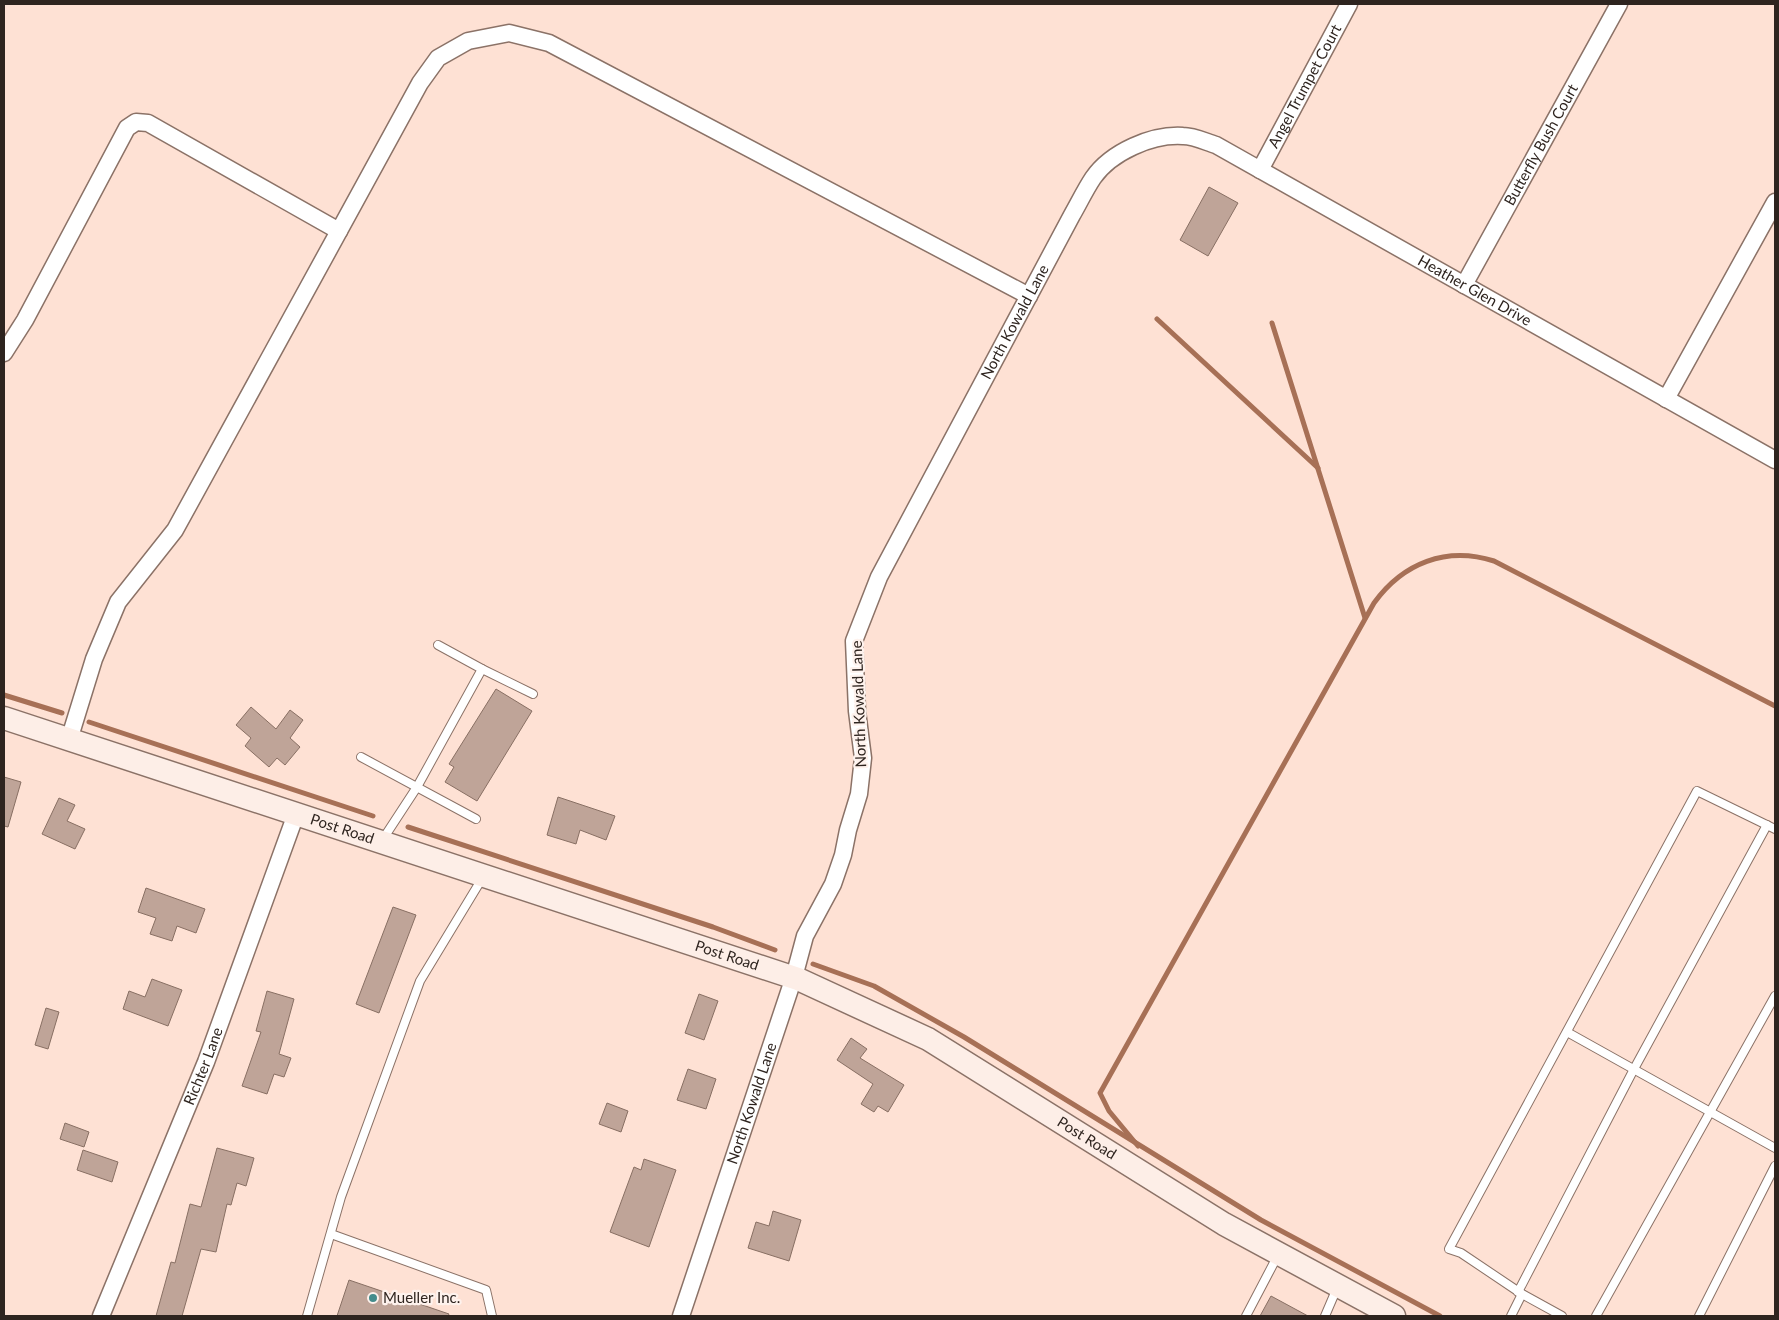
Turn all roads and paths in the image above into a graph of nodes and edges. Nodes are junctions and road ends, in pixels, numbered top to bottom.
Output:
1 (1349, 4) edge
2 (1619, 4) edge
3 (1170, 136) joint
4 (1260, 170) junction
5 (1775, 202) edge
6 (339, 231) junction
7 (1464, 285) junction
8 (1029, 296) junction
9 (4, 354) edge
10 (1666, 399) junction
11 (1775, 460) edge
12 (438, 645) dead end
13 (482, 669) junction
14 (534, 694) dead end
15 (4, 718) edge
16 (69, 740) junction
17 (361, 757) dead end
18 (417, 787) junction
19 (296, 814) junction
20 (476, 819) dead end
21 (1767, 825) junction
22 (1775, 829) edge
23 (382, 841) junction
24 (484, 875) junction
25 (794, 977) junction
26 (1775, 996) edge
27 (1567, 1032) junction
28 (1634, 1069) junction
29 (1709, 1111) junction
30 (1775, 1148) edge
31 (1775, 1166) edge
32 (331, 1234) junction
33 (1279, 1254) junction
34 (1338, 1286) junction
35 (1520, 1293) junction
36 (101, 1316) edge
37 (308, 1316) edge
38 (492, 1316) edge
39 (682, 1316) edge
40 (1246, 1316) edge
41 (1325, 1316) edge
42 (1394, 1316) edge
43 (1511, 1316) edge
44 (1562, 1316) edge
45 (1596, 1316) edge
46 (1699, 1316) edge

1 - 4 street, Angel Trumpet Court
2 - 7 street, Butterfly Bush Court
3 - 4 street, Heather Glen Drive
3 - 8 street, North Kowald Lane
4 - 7 street, Heather Glen Drive
5 - 10 street
6 - 8 street
6 - 9 street
6 - 16 street
7 - 10 street, Heather Glen Drive
8 - 25 street, North Kowald Lane
10 - 11 street, Heather Glen Drive
12 - 13 lane
13 - 14 lane
13 - 18 lane
15 - 16 street, Post Road
16 - 19 street, Post Road
17 - 18 lane
18 - 20 lane
18 - 23 lane
19 - 23 street, Post Road
19 - 36 street, Richter Lane
21 - 22 lane
21 - 27 lane
21 - 28 lane
23 - 24 street, Post Road
24 - 25 street, Post Road
24 - 32 lane
25 - 33 street, Post Road
25 - 39 street, North Kowald Lane
26 - 29 lane
27 - 28 lane
27 - 35 lane
28 - 29 lane
28 - 35 lane
29 - 30 lane
29 - 45 lane
31 - 46 lane
32 - 37 lane
32 - 38 lane
33 - 34 street, Post Road
33 - 40 lane
34 - 41 lane
34 - 42 street, Post Road
35 - 43 lane
35 - 44 lane

